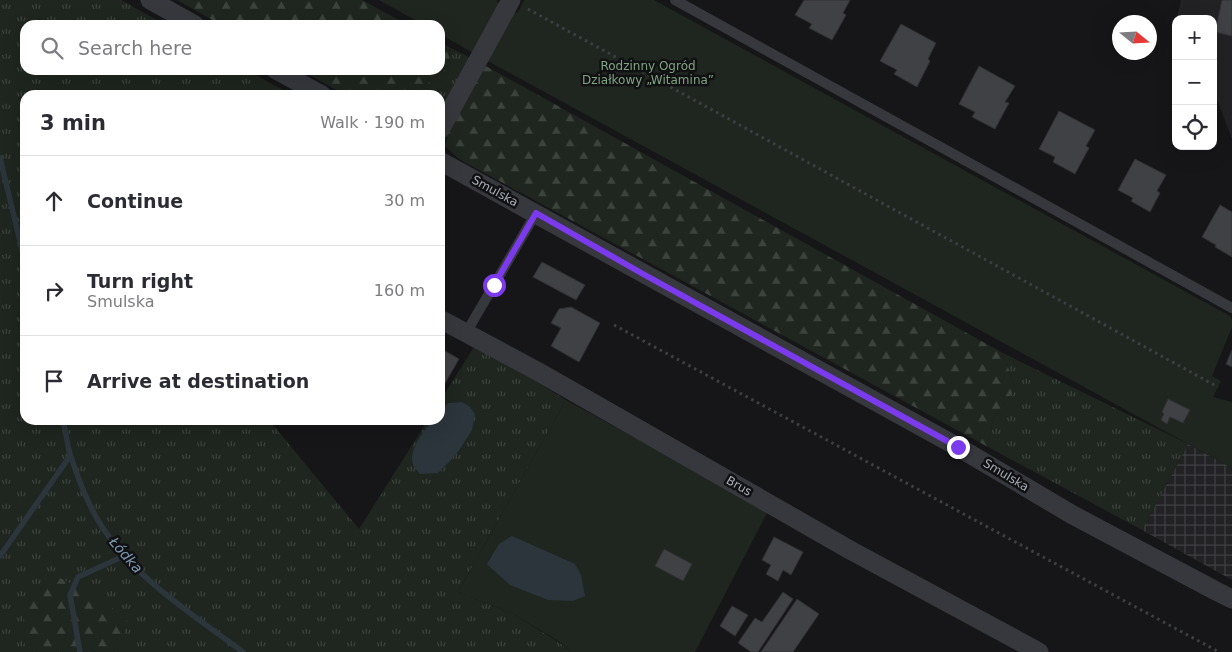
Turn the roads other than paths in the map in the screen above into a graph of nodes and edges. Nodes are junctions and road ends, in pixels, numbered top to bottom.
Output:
1 (150, 0) edge
2 (674, 0) edge
3 (516, 3) edge
4 (186, 20) edge
5 (285, 75) edge
6 (313, 90) edge
7 (445, 122) edge
8 (445, 164) edge
9 (536, 213) junction
10 (1232, 308) edge
11 (445, 322) edge
12 (466, 332) junction
13 (1232, 599) edge
14 (1039, 652) edge

1 - 4 street
2 - 10 lane
3 - 7 street
5 - 6 street
8 - 9 street, Smulska
9 - 12 lane
9 - 13 street, Smulska
11 - 12 street, Brus
12 - 14 street, Brus

